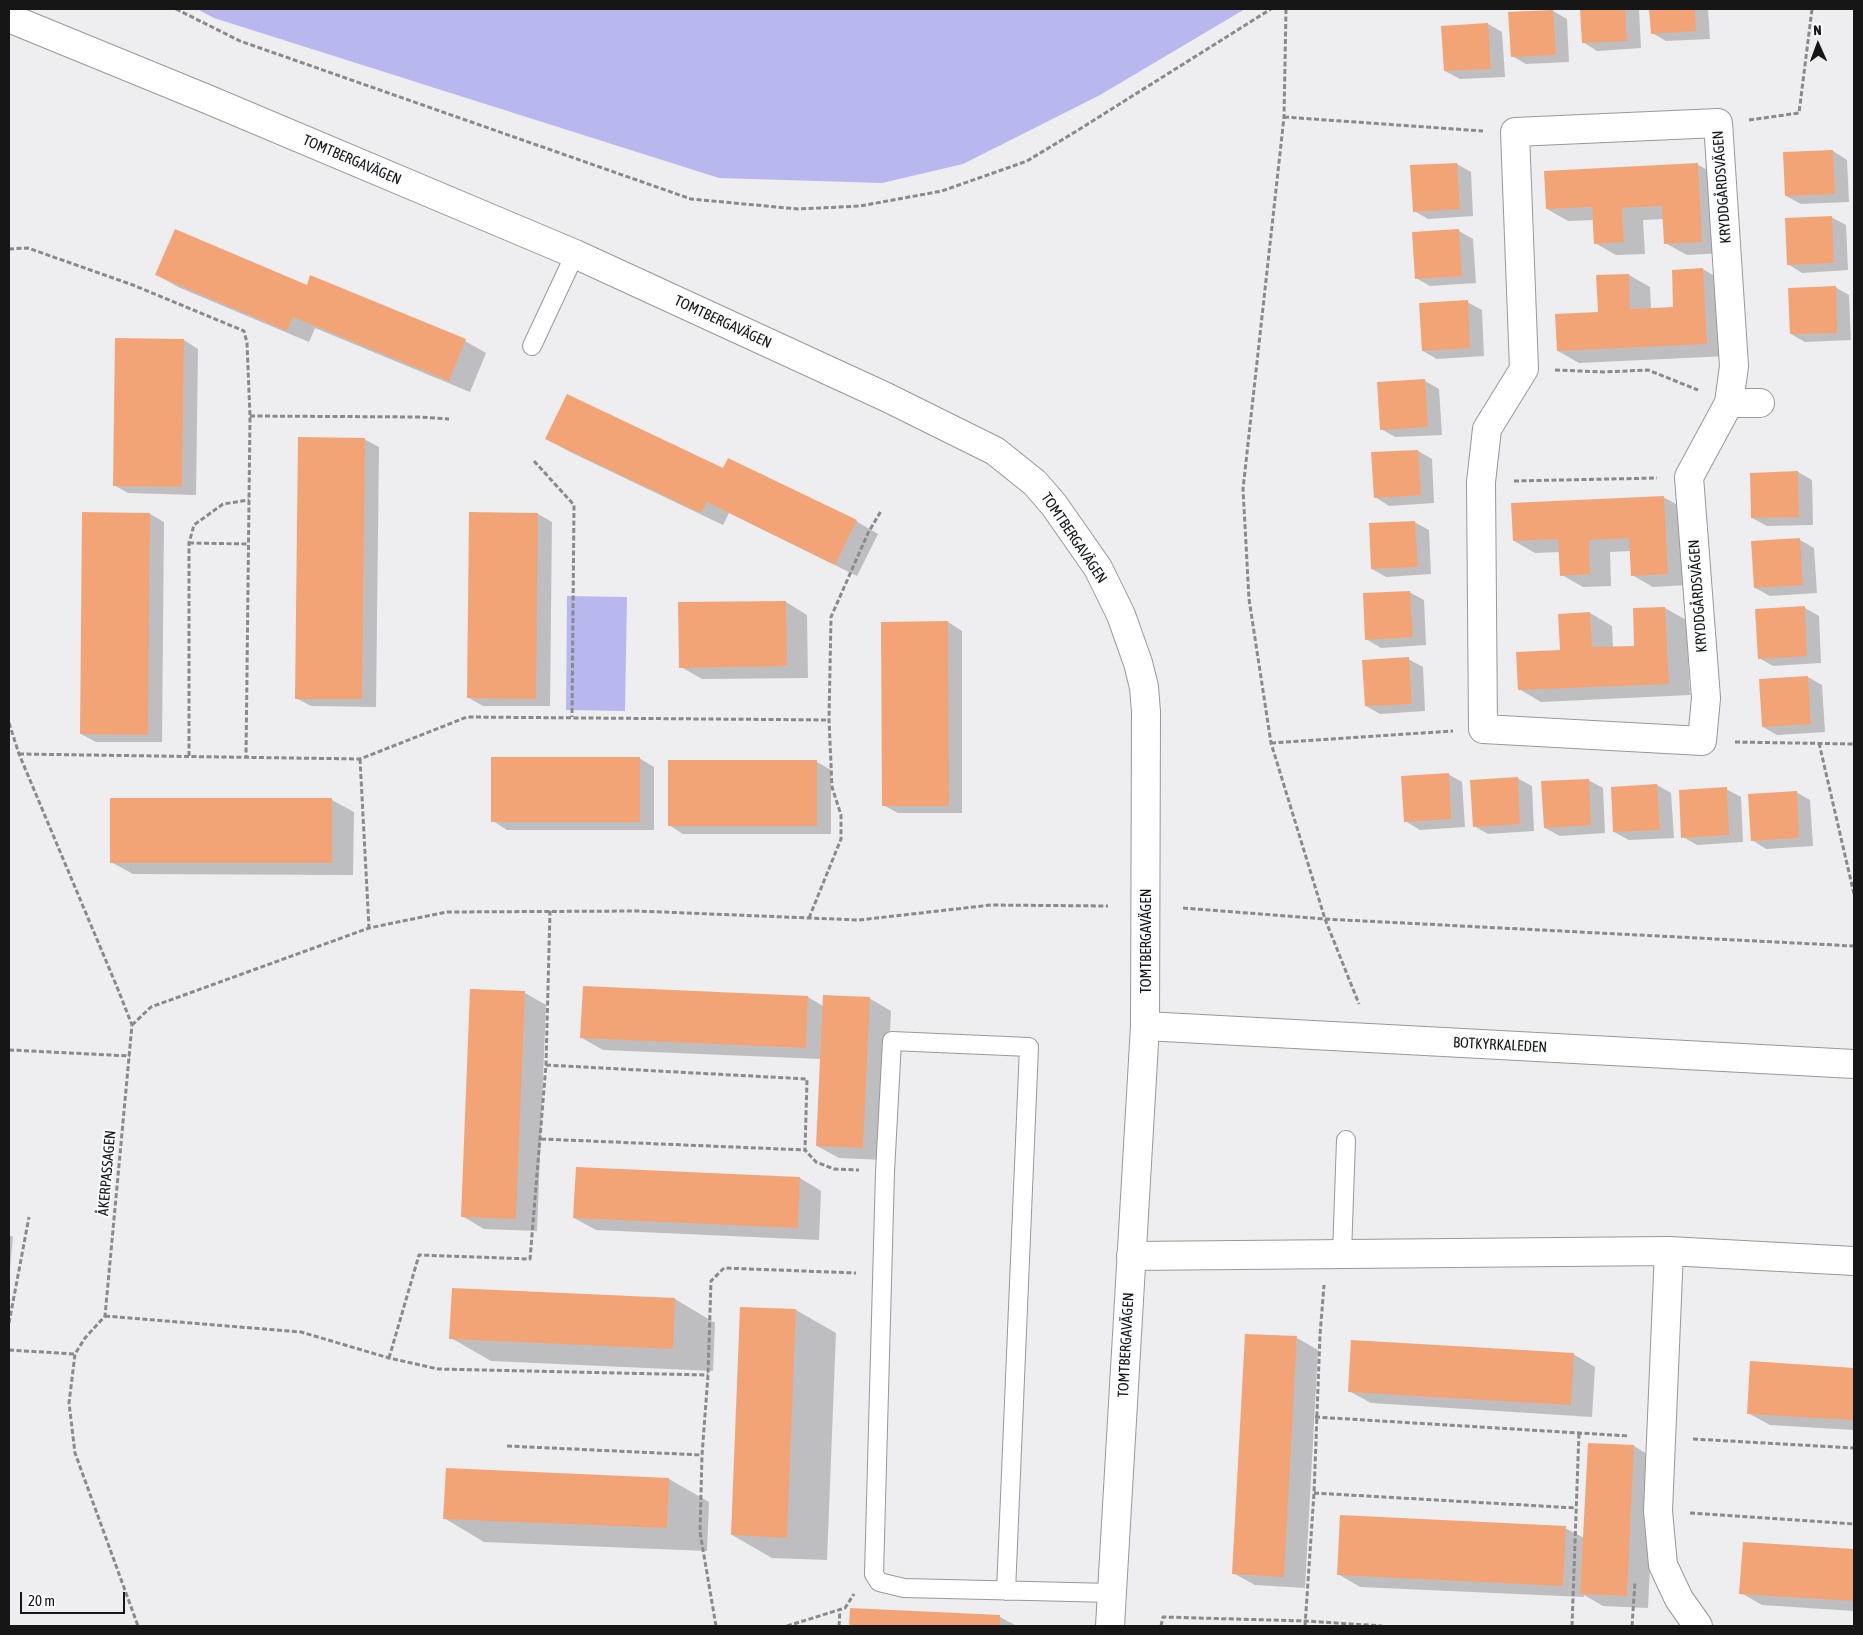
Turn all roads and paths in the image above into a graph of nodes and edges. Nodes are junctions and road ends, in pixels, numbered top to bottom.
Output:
1 (176, 9) edge
2 (1271, 9) edge
3 (1286, 9) edge
4 (1812, 9) edge
5 (9, 18) edge
6 (1284, 117) junction
7 (1718, 124) junction
8 (1515, 132) junction
9 (9, 249) edge
10 (575, 254) junction
11 (532, 346) dead end
12 (1524, 369) junction
13 (1729, 403) junction
14 (1760, 403) dead end
15 (250, 416) junction
16 (449, 419) dead end
17 (534, 461) dead end
18 (1689, 477) junction
19 (1480, 482) junction
20 (249, 500) junction
21 (881, 511) dead end
22 (189, 543) junction
23 (249, 544) junction
24 (572, 717) junction
25 (829, 720) junction
26 (9, 723) edge
27 (1483, 729) junction
28 (1702, 741) junction
29 (1271, 743) junction
30 (1819, 744) junction
31 (1854, 744) edge
32 (19, 754) junction
33 (190, 756) junction
34 (246, 757) junction
35 (360, 759) junction
36 (1854, 894) edge
37 (1108, 906) dead end
38 (1183, 908) dead end
39 (550, 911) junction
40 (810, 918) junction
41 (1325, 919) junction
42 (369, 928) junction
43 (1854, 946) edge
44 (132, 1025) junction
45 (1145, 1026) junction
46 (1373, 1038) junction
47 (9, 1050) edge
48 (130, 1056) junction
49 (1854, 1064) edge
50 (546, 1065) junction
51 (541, 1139) junction
52 (1346, 1140) dead end
53 (805, 1150) junction
54 (885, 1172) junction
55 (29, 1217) dead end
56 (1669, 1251) junction
57 (1342, 1254) junction
58 (1131, 1256) junction
59 (1854, 1261) edge
60 (882, 1273) junction
61 (1325, 1276) dead end
62 (105, 1316) junction
63 (9, 1323) edge
64 (9, 1350) edge
65 (75, 1354) junction
66 (389, 1358) junction
67 (708, 1375) junction
68 (1316, 1417) junction
69 (1579, 1432) junction
70 (1661, 1438) junction
71 (507, 1446) dead end
72 (1854, 1448) edge
73 (702, 1455) junction
74 (1314, 1493) junction
75 (1576, 1508) junction
76 (1658, 1511) junction
77 (1854, 1524) edge
78 (874, 1574) junction
79 (1635, 1576) dead end
80 (1006, 1590) junction
81 (1112, 1593) junction
82 (840, 1609) junction
83 (1306, 1621) junction
84 (138, 1626) edge
85 (716, 1626) edge
86 (787, 1626) edge
87 (839, 1626) edge
88 (1110, 1626) edge
89 (1161, 1626) edge
90 (1305, 1626) edge
91 (1382, 1626) edge
92 (1572, 1626) edge
93 (1632, 1626) edge
94 (1698, 1626) edge

1 - 2 path
3 - 6 path
4 - 7 path
5 - 10 street, TOMTBERGAVÄGEN
6 - 8 path
6 - 29 path
7 - 8 street, KRYDDGÅRDSVÄGEN
7 - 13 street, KRYDDGÅRDSVÄGEN
8 - 12 street
9 - 15 path
10 - 11 lane
10 - 45 street, TOMTBERGAVÄGEN
12 - 13 path
12 - 19 street
13 - 14 street
13 - 18 street, KRYDDGÅRDSVÄGEN
15 - 16 path
15 - 20 path
17 - 24 path
18 - 19 path
18 - 28 street, KRYDDGÅRDSVÄGEN
19 - 27 street
20 - 22 path
20 - 23 path
21 - 25 path
22 - 23 path
22 - 33 path
23 - 34 path
24 - 25 path
24 - 35 path
25 - 40 path
26 - 32 path, ÅKERPASSAGEN
27 - 28 street
27 - 29 path
28 - 30 path
29 - 41 path
30 - 31 path
30 - 36 path
32 - 33 path
32 - 44 path, ÅKERPASSAGEN
33 - 34 path
34 - 35 path
35 - 42 path
37 - 40 path
38 - 41 path
39 - 40 path
39 - 42 path
39 - 50 path
41 - 43 path
41 - 46 path
42 - 44 path
44 - 48 path, ÅKERPASSAGEN
45 - 46 street, BOTKYRKALEDEN
45 - 58 street, TOMTBERGAVÄGEN
46 - 49 street, BOTKYRKALEDEN
47 - 48 path
48 - 62 path, ÅKERPASSAGEN
50 - 51 path
50 - 53 path
51 - 53 path
51 - 66 path
52 - 57 lane
53 - 54 path
54 - 60 lane
54 - 80 lane
55 - 63 path
56 - 57 street
56 - 59 street
56 - 70 street
57 - 58 street
58 - 81 street, TOMTBERGAVÄGEN
60 - 67 path
60 - 78 lane
61 - 68 path
62 - 65 path
62 - 66 path
64 - 65 path
65 - 84 path
66 - 67 path
67 - 73 path
68 - 69 path
68 - 74 path
69 - 70 path
69 - 75 path
70 - 72 path
70 - 76 street
71 - 73 path
73 - 85 path
74 - 75 path
74 - 83 path
75 - 92 path
76 - 77 path
76 - 94 street
78 - 80 lane
78 - 82 path
79 - 93 path
80 - 81 lane
81 - 88 street, TOMTBERGAVÄGEN
82 - 86 path
82 - 87 path
83 - 89 path
83 - 90 path
83 - 91 path

